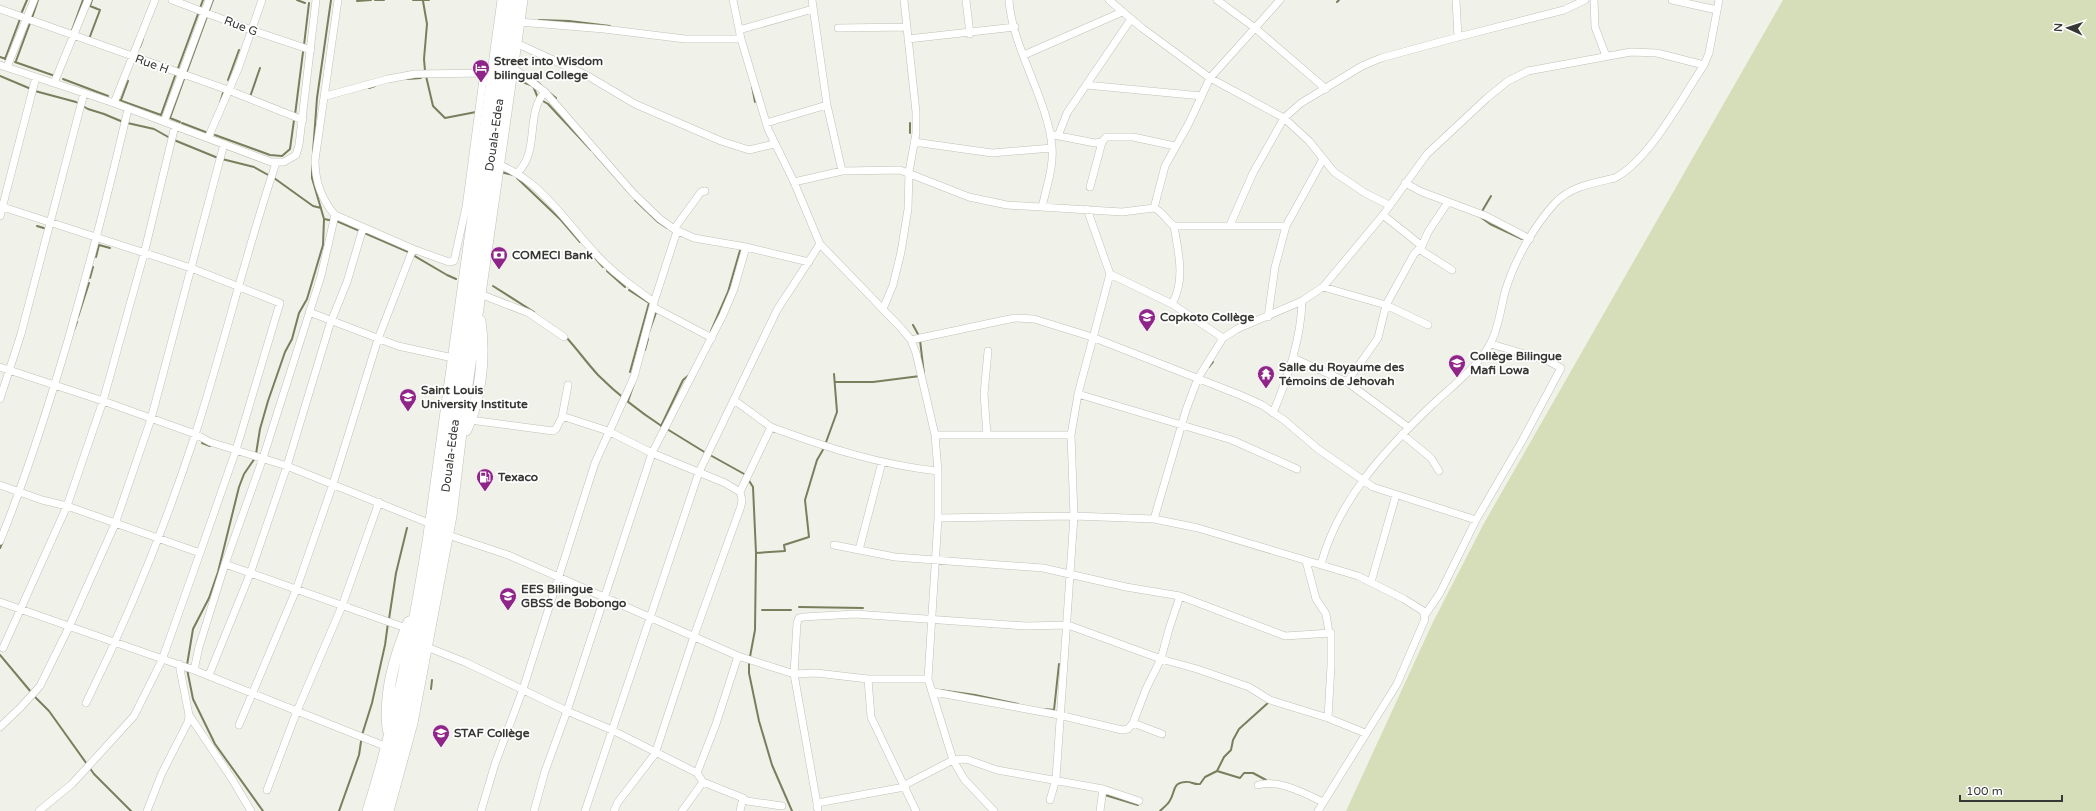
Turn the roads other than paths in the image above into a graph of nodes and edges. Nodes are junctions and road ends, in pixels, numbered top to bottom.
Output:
1 (34, 0) edge
2 (88, 0) edge
3 (155, 0) edge
4 (172, 0) edge
5 (209, 0) edge
6 (262, 0) edge
7 (316, 0) edge
8 (338, 0) edge
9 (503, 0) edge
10 (513, 0) edge
11 (522, 0) edge
12 (732, 0) edge
13 (812, 0) edge
14 (904, 0) edge
15 (966, 0) edge
16 (1009, 0) edge
17 (1109, 0) edge
18 (1217, 0) edge
19 (1280, 0) edge
20 (1456, 0) edge
21 (1586, 0) edge
22 (1594, 0) edge
23 (1672, 0) edge
24 (1719, 0) edge
25 (0, 9) edge
26 (813, 9) junction
27 (1717, 10) junction
28 (205, 11) junction
29 (1122, 12) junction
30 (27, 20) junction
31 (1131, 20) junction
32 (519, 22) junction
33 (907, 27) junction
34 (838, 28) dead end
35 (1015, 28) junction
36 (1255, 28) junction
37 (251, 30) junction
38 (739, 30) junction
39 (970, 34) junction
40 (74, 35) junction
41 (1458, 37) junction
42 (740, 39) junction
43 (908, 39) junction
44 (516, 43) junction
45 (311, 50) junction
46 (1024, 55) junction
47 (1606, 56) junction
48 (133, 57) junction
49 (1704, 65) junction
50 (4, 66) edge
51 (512, 67) junction
52 (488, 73) junction
53 (181, 74) junction
54 (36, 77) junction
55 (1210, 78) junction
56 (54, 83) junction
57 (1086, 85) junction
58 (1326, 89) junction
59 (228, 90) junction
60 (545, 92) junction
61 (84, 93) junction
62 (326, 96) junction
63 (1202, 96) junction
64 (114, 104) junction
65 (827, 105) junction
66 (128, 109) junction
67 (1284, 118) junction
68 (303, 120) junction
69 (164, 122) junction
70 (766, 123) junction
71 (175, 126) junction
72 (1050, 135) junction
73 (1058, 136) junction
74 (208, 138) junction
75 (914, 142) junction
76 (1102, 142) junction
77 (224, 144) junction
78 (774, 144) junction
79 (1175, 146) junction
80 (1052, 148) junction
81 (1323, 159) junction
82 (276, 163) junction
83 (500, 165) junction
84 (842, 171) junction
85 (518, 172) junction
86 (909, 172) junction
87 (794, 182) junction
88 (1405, 183) junction
89 (1090, 187) dead end
90 (705, 191) dead end
91 (1448, 202) junction
92 (1, 206) edge
93 (1389, 206) junction
94 (1042, 208) junction
95 (1154, 208) junction
96 (1087, 209) junction
97 (1383, 214) junction
98 (335, 215) junction
99 (0, 216) edge
100 (49, 223) junction
101 (1230, 225) junction
102 (1174, 226) junction
103 (1286, 226) junction
104 (363, 228) junction
105 (675, 230) junction
106 (96, 238) junction
107 (1530, 239) junction
108 (820, 244) junction
109 (746, 247) junction
110 (1420, 247) junction
111 (413, 249) junction
112 (144, 254) junction
113 (810, 262) junction
114 (191, 268) junction
115 (1452, 270) dead end
116 (1110, 274) junction
117 (1323, 287) junction
118 (239, 288) junction
119 (480, 294) junction
120 (1302, 301) junction
121 (653, 304) junction
122 (1172, 304) junction
123 (1386, 305) junction
124 (883, 309) junction
125 (478, 310) junction
126 (309, 312) junction
127 (1268, 317) junction
128 (331, 321) junction
129 (1428, 325) dead end
130 (564, 337) dead end
131 (1092, 337) junction
132 (712, 338) junction
133 (1223, 338) junction
134 (378, 339) junction
135 (911, 340) junction
136 (1491, 344) junction
137 (988, 352) dead end
138 (453, 358) junction
139 (1293, 358) junction
140 (0, 367) edge
141 (9, 370) junction
142 (1198, 378) junction
143 (1347, 382) junction
144 (56, 385) junction
145 (568, 385) dead end
146 (1078, 394) junction
147 (0, 399) edge
148 (734, 400) junction
149 (102, 402) junction
150 (1273, 413) junction
151 (562, 417) junction
152 (151, 419) junction
153 (470, 420) junction
154 (1182, 425) junction
155 (771, 427) junction
156 (1409, 428) junction
157 (608, 431) junction
158 (195, 434) junction
159 (1402, 434) junction
160 (935, 435) junction
161 (987, 435) junction
162 (1071, 435) junction
163 (461, 441) junction
164 (236, 450) junction
165 (652, 453) junction
166 (263, 458) junction
167 (882, 462) junction
168 (288, 466) junction
169 (1297, 470) dead end
170 (938, 471) junction
171 (1439, 471) dead end
172 (699, 472) junction
173 (1361, 480) junction
174 (333, 484) junction
175 (0, 485) edge
176 (20, 492) junction
177 (740, 492) junction
178 (1396, 495) junction
179 (378, 502) junction
180 (67, 506) junction
181 (1074, 516) junction
182 (938, 518) junction
183 (1154, 518) junction
184 (1476, 520) junction
185 (115, 524) junction
186 (431, 524) junction
187 (448, 535) junction
188 (159, 539) junction
189 (0, 541) edge
190 (834, 545) dead end
191 (859, 550) junction
192 (200, 553) junction
193 (935, 561) junction
194 (1306, 561) junction
195 (225, 564) junction
196 (1321, 564) junction
197 (250, 574) junction
198 (1071, 574) junction
199 (559, 577) junction
200 (1371, 582) junction
201 (296, 590) junction
202 (1180, 596) junction
203 (419, 597) junction
204 (604, 597) junction
205 (0, 602) edge
206 (342, 606) junction
207 (20, 609) junction
208 (1425, 615) junction
209 (649, 617) junction
210 (931, 621) junction
211 (1068, 625) junction
212 (70, 627) junction
213 (406, 628) junction
214 (1329, 633) junction
215 (694, 636) junction
216 (116, 643) junction
217 (427, 647) junction
218 (3, 648) dead end
219 (738, 656) junction
220 (1161, 659) junction
221 (162, 660) junction
222 (179, 664) junction
223 (194, 670) junction
224 (794, 674) junction
225 (209, 676) junction
226 (868, 679) junction
227 (928, 679) junction
228 (523, 689) junction
229 (934, 692) junction
230 (252, 693) junction
231 (86, 703) dead end
232 (298, 711) junction
233 (567, 711) junction
234 (189, 715) junction
235 (1059, 715) junction
236 (1328, 718) junction
237 (1133, 723) junction
238 (239, 725) dead end
239 (0, 727) edge
240 (612, 730) junction
241 (1162, 734) dead end
242 (1365, 734) junction
243 (388, 742) junction
244 (656, 754) junction
245 (953, 760) junction
246 (697, 773) junction
247 (1056, 779) junction
248 (703, 782) junction
249 (904, 786) junction
250 (1258, 786) dead end
251 (1103, 789) junction
252 (267, 790) dead end
253 (743, 798) junction
254 (1050, 800) dead end
255 (1139, 801) dead end
256 (1323, 802) junction
257 (782, 806) dead end
258 (39, 811) edge
259 (147, 811) edge
260 (251, 811) edge
261 (368, 811) edge
262 (378, 811) edge
263 (388, 811) edge
264 (481, 811) edge
265 (534, 811) edge
266 (585, 811) edge
267 (614, 811) edge
268 (682, 811) edge
269 (740, 811) edge
270 (916, 811) edge
271 (994, 811) edge
272 (1100, 811) edge
273 (1318, 811) edge

1 - 30 street
2 - 40 street
3 - 48 street
4 - 28 street, Rue G
5 - 28 street
6 - 37 street
7 - 45 street
8 - 62 street
9 - 52 main road
10 - 262 highway, Douala-Edea
11 - 32 main road
12 - 38 street
13 - 26 street
14 - 33 street
15 - 39 street
16 - 35 street
17 - 29 street
18 - 36 street
19 - 36 street
20 - 41 street
21 - 41 street
22 - 47 street
23 - 27 street
24 - 27 street
25 - 30 street, Rue H
26 - 38 street
26 - 65 street
27 - 49 street
28 - 37 street, Rue G
28 - 53 street
29 - 31 street
29 - 46 street
30 - 40 street, Rue H
30 - 50 street
31 - 55 street
31 - 57 street
32 - 42 street
32 - 44 main road
33 - 34 street
33 - 43 street
35 - 39 street
35 - 46 street
36 - 55 street
36 - 58 street
37 - 45 street, Rue G
37 - 59 street
38 - 42 street
39 - 43 street
40 - 48 street, Rue H
40 - 56 street
41 - 58 street
42 - 70 street
43 - 75 street
44 - 51 main road
44 - 78 street
45 - 68 street
46 - 72 street
47 - 49 street
47 - 88 street
48 - 53 street, Rue H
48 - 64 street
49 - 107 street
50 - 54 street
51 - 60 street
51 - 83 main road
52 - 62 street
52 - 111 street
52 - 138 main road
53 - 59 street, Rue H
53 - 69 street
54 - 56 street
54 - 92 street
55 - 63 street
55 - 67 street
56 - 61 street
57 - 63 street
57 - 73 street
58 - 67 street
59 - 68 street, Rue H
59 - 74 street
60 - 85 street
60 - 105 street
61 - 64 street
61 - 100 street
62 - 98 street
63 - 79 street
64 - 66 street
65 - 70 street
65 - 84 street
66 - 69 street
66 - 106 street
67 - 81 street
67 - 101 street
68 - 82 street
69 - 71 street
70 - 78 street
71 - 74 street
71 - 112 street
72 - 73 street
72 - 80 street
73 - 76 street
74 - 77 street
75 - 80 street
75 - 86 street
76 - 79 street
76 - 89 street
77 - 82 street
77 - 114 street
78 - 87 street
79 - 95 street
80 - 94 street
81 - 93 street
81 - 103 street
82 - 118 street
83 - 85 street
83 - 119 main road
84 - 86 street
84 - 87 street
85 - 121 street
86 - 94 street
86 - 124 street
87 - 108 street
88 - 91 street
88 - 93 street
90 - 105 street
91 - 107 street
91 - 110 street
92 - 99 street
92 - 100 street
93 - 97 street
94 - 96 street
95 - 96 street
95 - 102 street
96 - 116 street
97 - 110 street
97 - 117 street
98 - 104 street
98 - 126 street
100 - 106 street
100 - 141 street
101 - 102 street
101 - 103 street
102 - 122 street
103 - 127 street
104 - 111 street
104 - 128 street
105 - 109 street
105 - 121 street
106 - 112 street
106 - 144 street
107 - 136 street
108 - 113 street
108 - 124 street
109 - 113 street
109 - 132 street
110 - 115 street
110 - 123 street
111 - 134 street
112 - 114 street
112 - 149 street
113 - 148 street
114 - 118 street
114 - 152 street
116 - 122 street
116 - 131 street
117 - 120 street
117 - 123 street
118 - 158 street
118 - 164 street
119 - 125 main road
119 - 130 street
120 - 127 street
120 - 139 street
121 - 132 street
121 - 157 street
122 - 133 street
123 - 129 street
123 - 143 street
124 - 135 street
125 - 153 main road
125 - 163 main road
126 - 128 street
126 - 166 street
127 - 133 street
128 - 134 street
128 - 168 street
131 - 135 street
131 - 142 street
131 - 146 street
132 - 165 street
133 - 142 street
134 - 138 street
134 - 174 street
135 - 160 street
136 - 156 street
136 - 184 street
137 - 161 street
138 - 186 main road
139 - 143 street
139 - 150 street
140 - 141 street
141 - 144 street
141 - 147 street
142 - 150 street
142 - 154 street
143 - 156 street
144 - 149 street
144 - 176 street
145 - 151 street
146 - 154 street
146 - 162 street
148 - 155 street
148 - 172 street
149 - 152 street
149 - 180 street
150 - 173 street
151 - 153 street
151 - 157 street
152 - 158 street
152 - 185 street
153 - 163 main road
154 - 169 street
154 - 183 street
155 - 167 street
155 - 177 street
156 - 159 street
157 - 165 street
157 - 199 street
158 - 164 street
158 - 188 street
159 - 171 street
159 - 173 street
160 - 161 street
160 - 170 street
161 - 162 street
162 - 181 street
163 - 187 main road
164 - 166 street
164 - 192 street
165 - 172 street
165 - 204 street
166 - 168 street
166 - 195 street
167 - 170 street
167 - 191 street
168 - 174 street
168 - 197 street
170 - 182 street
172 - 177 street
172 - 209 street
173 - 178 street
173 - 196 street
174 - 179 street
174 - 201 street
175 - 176 street
176 - 180 street
176 - 189 street
177 - 215 street
178 - 184 street
178 - 200 street
179 - 186 street
179 - 206 street
180 - 185 street
180 - 207 street
181 - 182 street
181 - 183 street
181 - 198 street
182 - 193 street
183 - 194 street
184 - 208 street
185 - 188 street
185 - 212 street
186 - 203 main road
187 - 199 street
187 - 217 main road
188 - 192 street
188 - 216 street
190 - 191 street
191 - 193 street
192 - 221 street
193 - 198 street
193 - 210 street
194 - 196 street
194 - 214 street
195 - 197 street
195 - 223 street
196 - 200 street
197 - 201 street
197 - 225 street
198 - 202 street
198 - 211 street
199 - 204 street
199 - 228 street
200 - 208 street
201 - 206 street
201 - 230 street
202 - 214 street
202 - 220 street
203 - 213 main road
203 - 243 main road
204 - 209 street
204 - 233 street
205 - 207 street
206 - 213 street
206 - 232 street
207 - 212 street
207 - 218 street
208 - 242 street
209 - 215 street
209 - 240 street
210 - 211 street
210 - 224 street
210 - 227 street
211 - 220 street
211 - 235 street
212 - 216 street
212 - 239 street
213 - 243 main road
214 - 236 street
215 - 219 street
215 - 244 street
216 - 221 street
216 - 231 street
217 - 228 street
217 - 263 main road
219 - 224 street
219 - 246 street
220 - 236 street
220 - 237 street
221 - 222 street
221 - 258 street
222 - 223 street
222 - 234 street
223 - 225 street
224 - 226 street
224 - 249 street
225 - 230 street
226 - 227 street
226 - 249 street
227 - 229 street
228 - 233 street
228 - 264 street
229 - 235 street
229 - 245 street
230 - 232 street
230 - 238 street
232 - 243 street
232 - 252 street
233 - 240 street
233 - 265 street
234 - 259 street
234 - 260 street
235 - 237 street
235 - 247 street
236 - 242 street
237 - 241 street
240 - 244 street
240 - 266 street
242 - 256 street
243 - 261 main road
244 - 246 street
244 - 267 street
245 - 247 street
245 - 249 street
245 - 271 street
246 - 248 street
247 - 251 street
247 - 254 street
248 - 253 street
248 - 268 street
249 - 270 street
250 - 256 street
251 - 255 street
251 - 272 street
253 - 257 street
253 - 269 street
256 - 273 street

